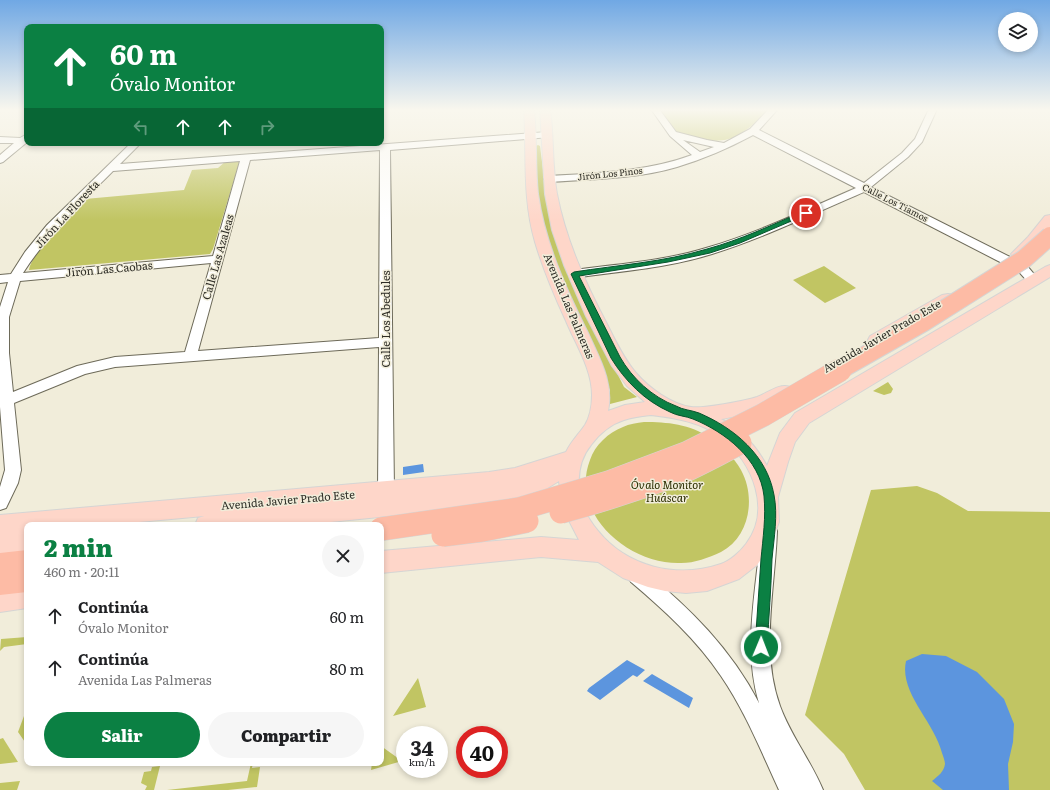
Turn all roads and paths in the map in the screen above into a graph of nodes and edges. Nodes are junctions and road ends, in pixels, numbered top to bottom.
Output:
1 (17, 146) edge
2 (133, 146) edge
3 (412, 146) edge
4 (530, 146) edge
5 (547, 146) edge
6 (685, 146) edge
7 (725, 146) edge
8 (782, 146) edge
9 (914, 146) edge
10 (385, 147) junction
11 (699, 156) junction
12 (246, 158) junction
13 (0, 160) edge
14 (111, 168) junction
15 (549, 179) junction
16 (864, 188) junction
17 (1050, 219) edge
18 (1050, 236) edge
19 (1050, 254) edge
20 (218, 259) junction
21 (1008, 261) junction
22 (1050, 270) edge
23 (574, 274) junction
24 (15, 278) junction
25 (0, 279) edge
26 (1033, 280) junction
27 (386, 342) junction
28 (867, 345) junction
29 (190, 357) junction
30 (890, 364) junction
31 (6, 400) junction
32 (674, 410) junction
33 (694, 415) junction
34 (593, 429) junction
35 (572, 459) junction
36 (386, 491) junction
37 (769, 494) junction
38 (0, 504) edge
39 (770, 517) junction
40 (34, 522) edge
41 (236, 522) edge
42 (24, 523) edge
43 (0, 525) edge
44 (384, 528) edge
45 (24, 542) edge
46 (384, 542) edge
47 (0, 544) edge
48 (603, 552) junction
49 (24, 562) edge
50 (384, 562) edge
51 (0, 565) edge
52 (624, 567) junction
53 (24, 579) edge
54 (0, 582) edge
55 (24, 597) edge
56 (0, 600) edge
57 (790, 790) edge
58 (812, 790) edge

1 - 13 street
2 - 14 street, Jirón La Floresta
3 - 10 street
4 - 34 main road, Avenida Las Palmeras
5 - 15 main road, Avenida Las Palmeras
6 - 11 street
7 - 11 street, Jirón Los Pinos
8 - 16 street, Calle Los Tiamos
9 - 16 street
10 - 12 street
10 - 27 street, Calle Los Abedules
11 - 15 street, Jirón Los Pinos
12 - 14 street
12 - 20 street, Calle Las Azaleas
14 - 24 street, Jirón La Floresta
15 - 23 main road, Avenida Las Palmeras
16 - 21 street, Calle Los Tiamos
16 - 23 street
17 - 21 main road, Avenida Javier Prado Este
18 - 44 highway, bridge
19 - 46 highway, bridge
20 - 24 street, Jirón Las Caobas
20 - 29 street, Calle Las Azaleas
21 - 26 street, Calle Los Tiamos
21 - 28 main road, Avenida Javier Prado Este
22 - 26 main road
23 - 32 main road, Avenida Las Palmeras
24 - 25 street, Jirón Las Caobas
24 - 31 street, Jirón La Floresta
26 - 30 main road
27 - 29 street
27 - 36 street, Calle Los Abedules
28 - 30 main road
28 - 33 main road, Avenida Javier Prado Este
29 - 31 street
30 - 37 main road
31 - 38 street, Jirón La Floresta
32 - 33 main road
32 - 34 main road
33 - 37 main road
34 - 35 main road
35 - 36 main road, Avenida Javier Prado Este
35 - 41 main road, Avenida Javier Prado Este
35 - 48 main road
36 - 40 main road, Avenida Javier Prado Este
37 - 39 main road
39 - 52 main road
39 - 58 street
42 - 43 main road, Avenida Javier Prado Este
45 - 47 main road
48 - 50 main road
48 - 52 main road
49 - 51 highway
52 - 57 street
53 - 54 highway
55 - 56 main road

